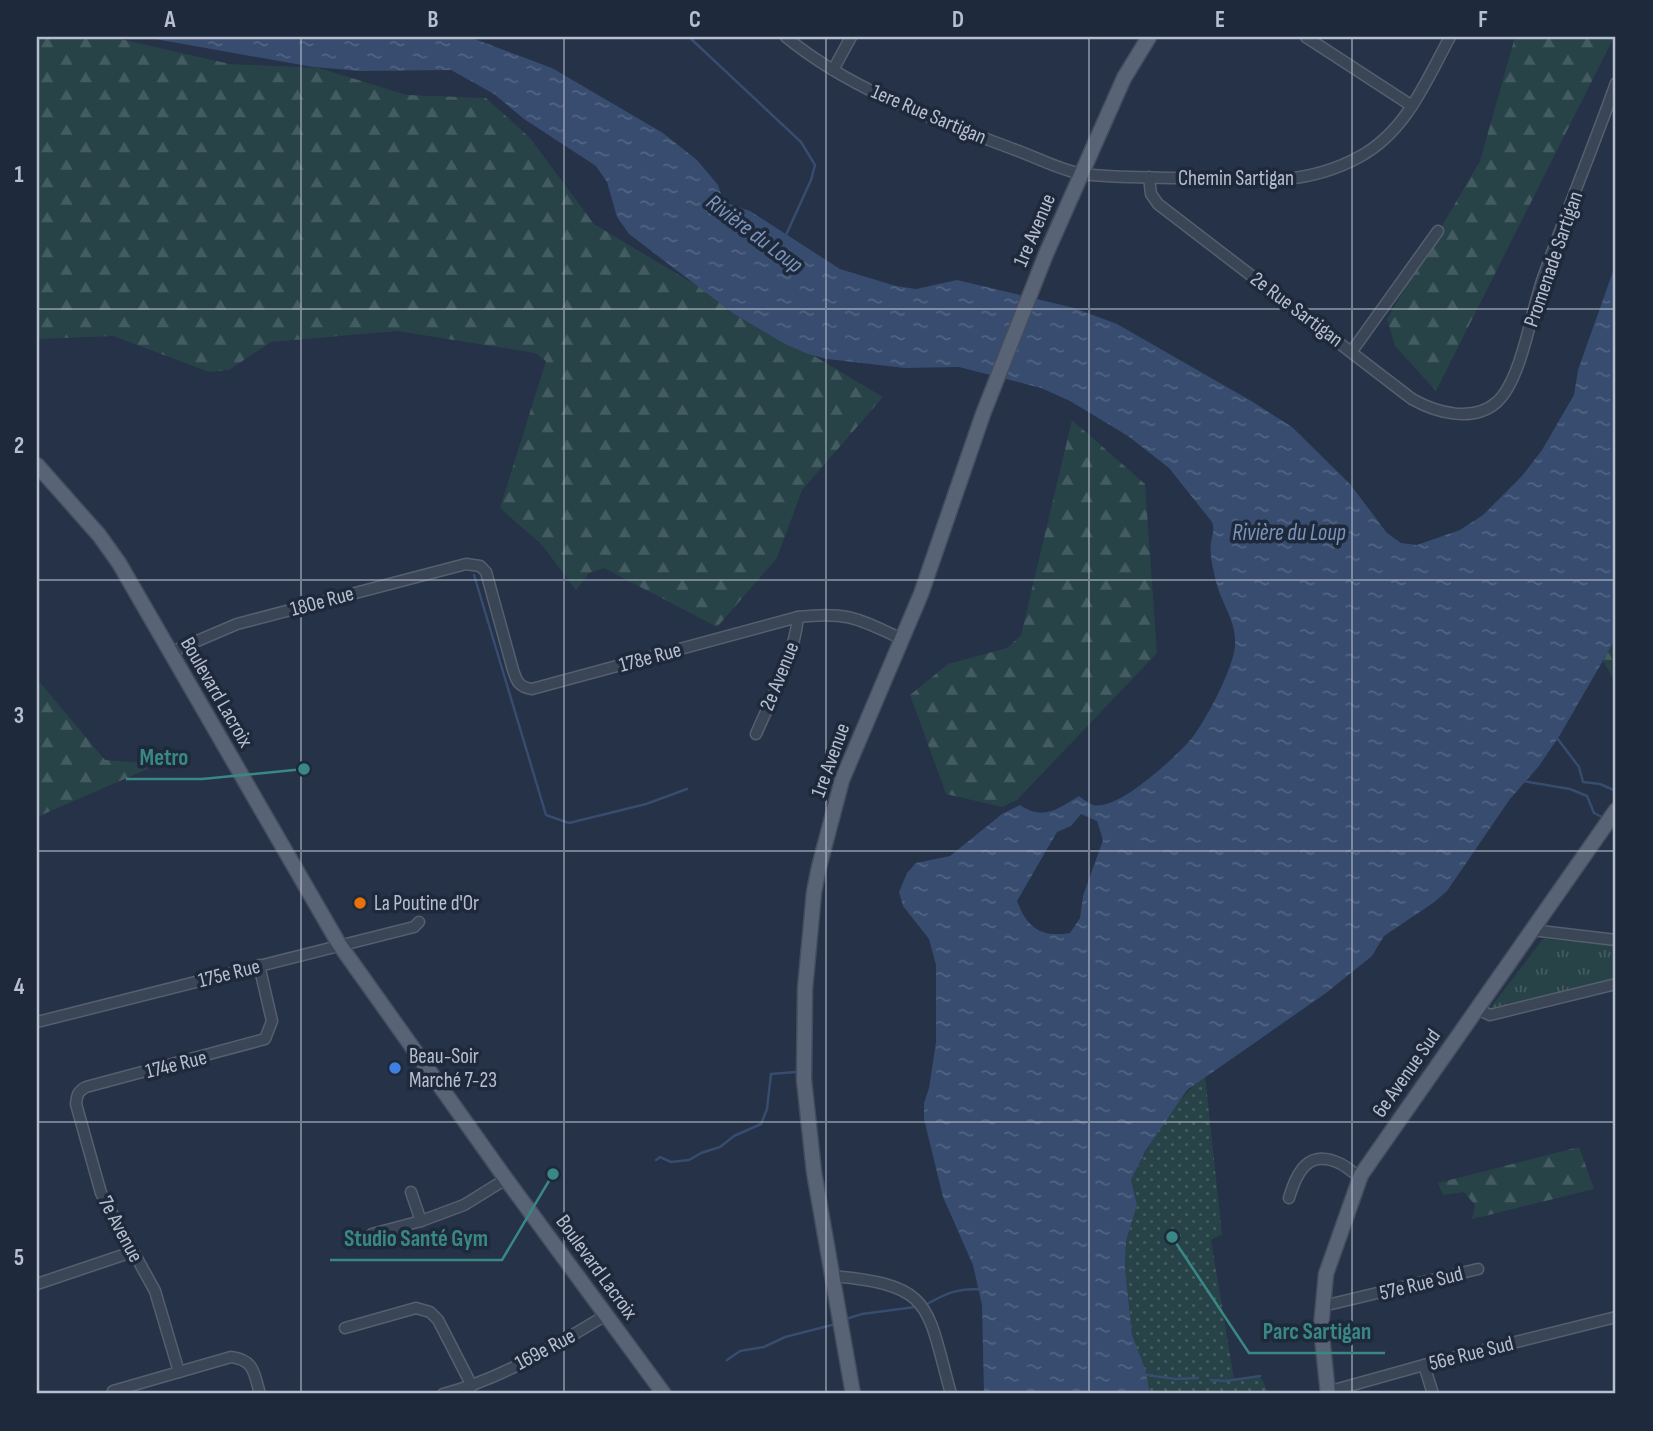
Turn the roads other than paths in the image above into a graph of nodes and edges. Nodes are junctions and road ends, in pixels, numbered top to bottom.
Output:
1 (786, 37) edge
2 (851, 37) edge
3 (1149, 37) edge
4 (1306, 37) edge
5 (1450, 37) edge
6 (833, 71) junction
7 (1616, 83) edge
8 (1412, 106) junction
9 (1081, 174) junction
10 (1149, 177) junction
11 (1437, 231) dead end
12 (1352, 351) junction
13 (1468, 414) joint
14 (37, 467) edge
15 (480, 566) joint
16 (798, 617) junction
17 (902, 639) junction
18 (169, 653) junction
19 (755, 734) dead end
20 (1616, 810) edge
21 (419, 922) dead end
22 (1532, 930) junction
23 (1616, 940) edge
24 (339, 944) junction
25 (259, 965) junction
26 (1616, 984) edge
27 (1477, 1009) junction
28 (37, 1022) edge
29 (86, 1087) joint
30 (1360, 1177) junction
31 (506, 1179) junction
32 (411, 1192) dead end
33 (1289, 1198) dead end
34 (421, 1221) junction
35 (372, 1234) dead end
36 (132, 1252) junction
37 (1478, 1269) dead end
38 (832, 1276) junction
39 (37, 1284) edge
40 (1323, 1306) junction
41 (606, 1315) junction
42 (1616, 1317) edge
43 (345, 1328) dead end
44 (1423, 1365) junction
45 (179, 1373) junction
46 (472, 1386) junction
47 (113, 1391) dead end
48 (1327, 1393) edge
49 (260, 1394) edge
50 (443, 1394) edge
51 (664, 1394) edge
52 (853, 1394) edge
53 (951, 1394) edge
54 (1433, 1394) edge

1 - 6 street, 1ere Rue Sartigan
2 - 6 street
3 - 9 main road, 1re Avenue
4 - 8 street
5 - 8 street, Chemin Sartigan
6 - 9 street, 1ere Rue Sartigan
7 - 13 street, Promenade Sartigan
8 - 10 street, Chemin Sartigan
9 - 10 street, Chemin Sartigan
9 - 17 main road, 1re Avenue
10 - 12 street, 2e Rue Sartigan
11 - 12 street
12 - 13 street, 2e Rue Sartigan
14 - 18 main road, Boulevard Lacroix
15 - 16 street, 178e Rue
15 - 18 street, 180e Rue
16 - 17 street, 178e Rue
16 - 19 street, 2e Avenue
17 - 38 main road, 1re Avenue
18 - 24 main road, Boulevard Lacroix
20 - 22 main road, 6e Avenue Sud
21 - 24 street, 175e Rue
22 - 23 street
22 - 27 main road, 6e Avenue Sud
24 - 25 street, 175e Rue
24 - 31 main road, Boulevard Lacroix
25 - 28 street, 175e Rue
25 - 29 street, 174e Rue
26 - 27 street
27 - 30 main road, 6e Avenue Sud
29 - 36 street, 7e Avenue
30 - 33 street
30 - 40 main road, 6e Avenue Sud
31 - 34 street
31 - 41 main road, Boulevard Lacroix
32 - 34 street
34 - 35 street
36 - 39 street
36 - 45 street, 7e Avenue
37 - 40 street, 57e Rue Sud
38 - 52 main road, 1re Avenue
38 - 53 street
40 - 48 main road, 6e Avenue Sud
41 - 46 street, 169e Rue
41 - 51 main road, Boulevard Lacroix
42 - 44 street, 56e Rue Sud
43 - 46 street
44 - 48 street, 56e Rue Sud
44 - 54 street
45 - 47 street
45 - 49 street
46 - 50 street, 169e Rue

